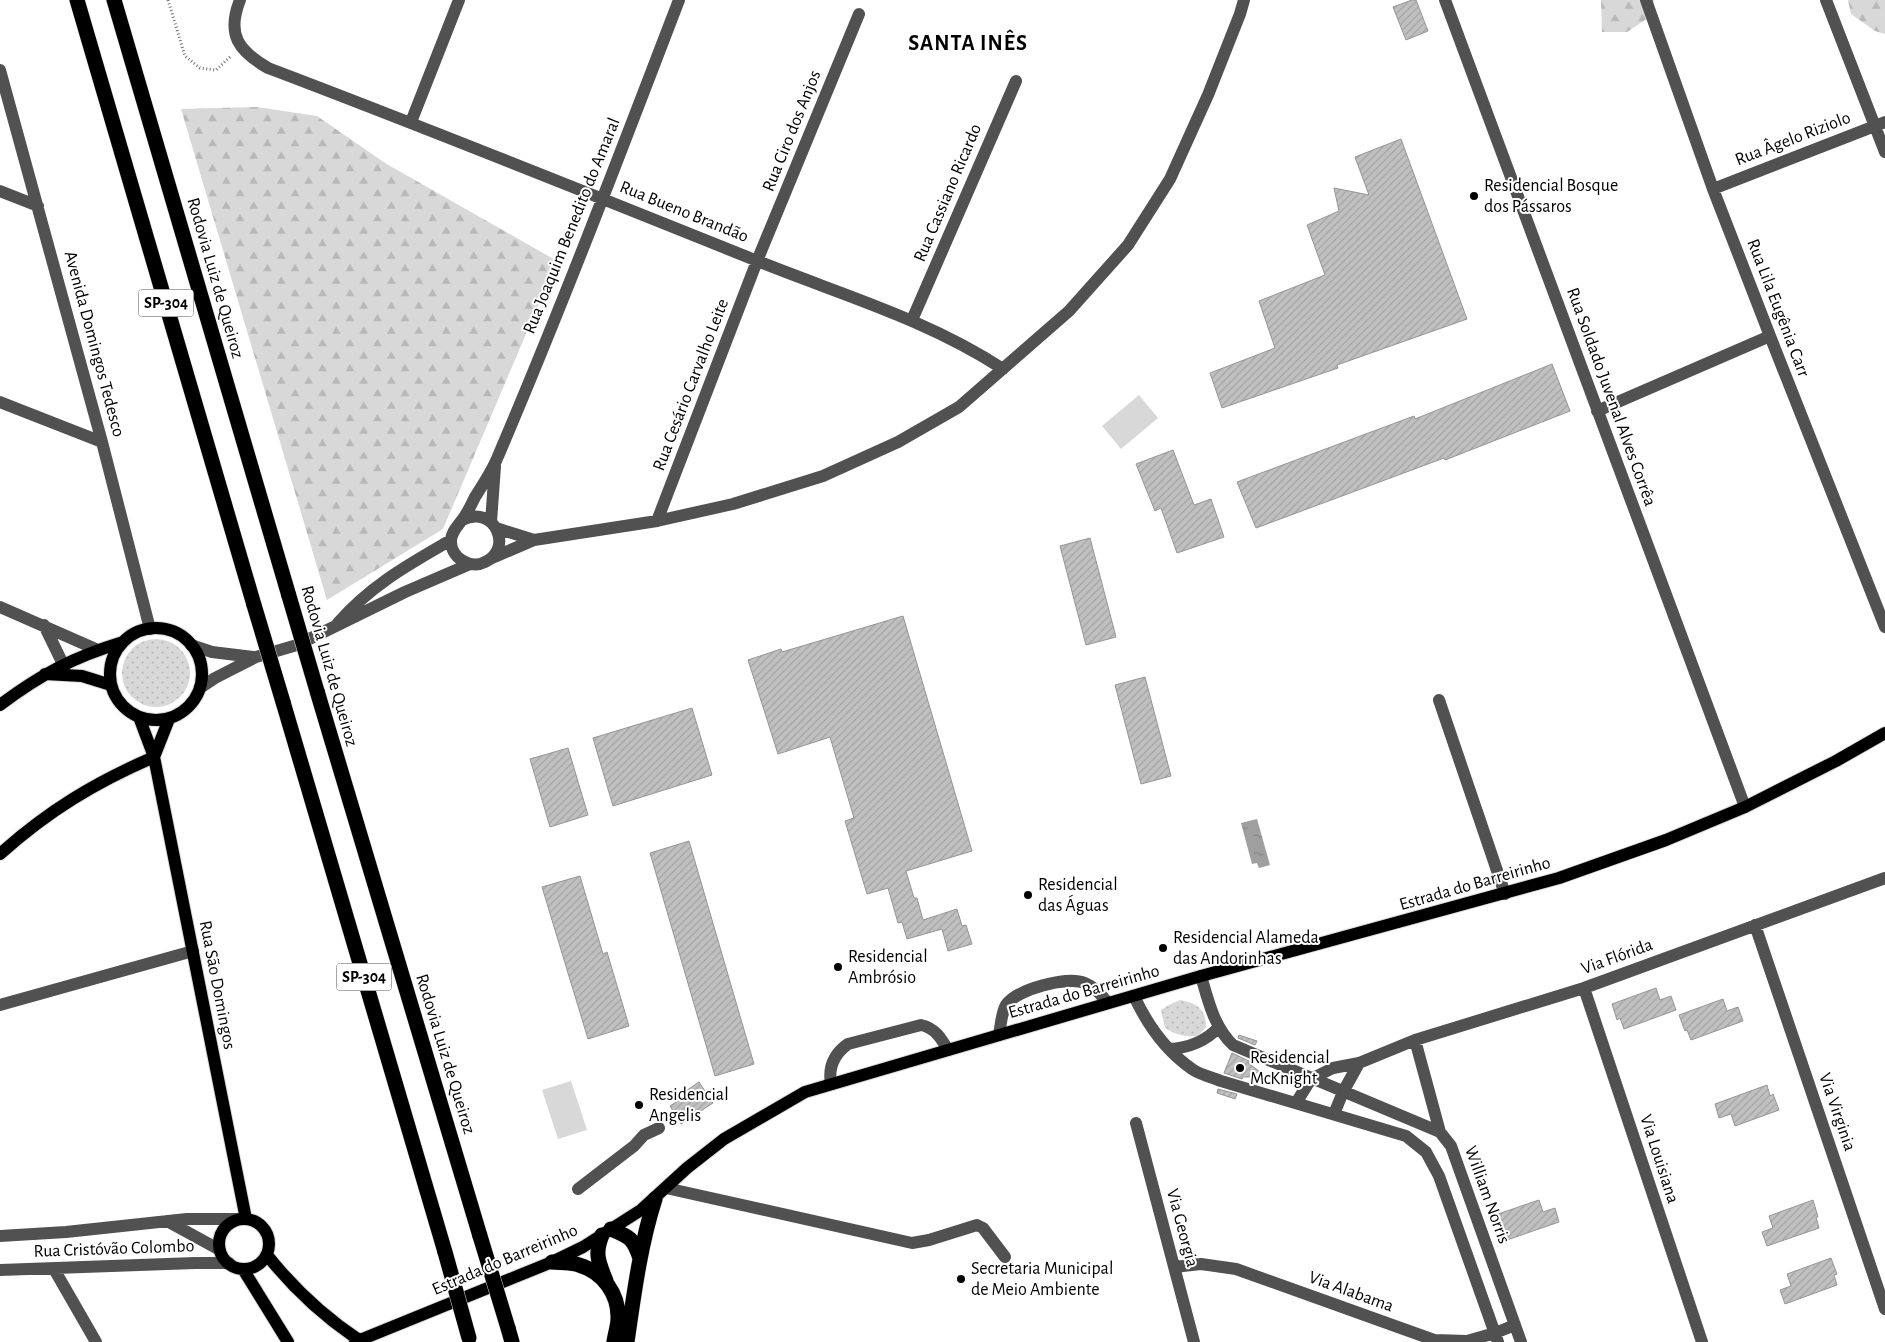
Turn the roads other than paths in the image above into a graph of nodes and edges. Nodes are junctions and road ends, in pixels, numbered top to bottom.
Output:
1 (77, 0) edge
2 (114, 0) edge
3 (240, 0) edge
4 (459, 0) edge
5 (678, 0) edge
6 (1244, 0) edge
7 (1445, 0) edge
8 (1646, 0) edge
9 (1826, 0) edge
10 (859, 14) dead end
11 (0, 70) edge
12 (1016, 80) dead end
13 (411, 122) junction
14 (1880, 124) edge
15 (1885, 152) edge
16 (1713, 189) junction
17 (0, 191) edge
18 (603, 198) junction
19 (38, 206) junction
20 (757, 261) junction
21 (912, 320) junction
22 (1770, 336) junction
23 (1003, 369) junction
24 (0, 402) edge
25 (1597, 411) junction
26 (102, 442) junction
27 (495, 464) junction
28 (462, 520) junction
29 (657, 521) junction
30 (493, 525) junction
31 (451, 540) junction
32 (534, 540) junction
33 (492, 558) junction
34 (470, 564) junction
35 (0, 606) edge
36 (44, 625) junction
37 (336, 625) junction
38 (1885, 627) edge
39 (150, 629) junction
40 (123, 642) junction
41 (191, 645) junction
42 (98, 650) junction
43 (256, 657) junction
44 (64, 670) junction
45 (111, 685) junction
46 (200, 688) junction
47 (1439, 700) dead end
48 (0, 705) edge
49 (140, 717) junction
50 (169, 719) junction
51 (1885, 733) edge
52 (154, 758) junction
53 (1745, 807) junction
54 (0, 854) edge
55 (1885, 878) edge
56 (1505, 894) junction
57 (1755, 926) junction
58 (193, 951) junction
59 (1201, 976) junction
60 (1584, 988) junction
61 (1134, 996) junction
62 (1108, 1003) junction
63 (0, 1005) edge
64 (1219, 1027) junction
65 (999, 1035) junction
66 (1414, 1040) junction
67 (1169, 1049) junction
68 (948, 1050) junction
69 (1359, 1063) junction
70 (1311, 1079) junction
71 (831, 1084) junction
72 (1343, 1092) junction
73 (1296, 1103) junction
74 (1334, 1114) junction
75 (1136, 1123) dead end
76 (659, 1128) dead end
77 (1440, 1132) junction
78 (666, 1188) junction
79 (578, 1189) dead end
80 (654, 1199) junction
81 (242, 1219) junction
82 (167, 1221) junction
83 (607, 1232) junction
84 (0, 1236) edge
85 (220, 1250) junction
86 (267, 1255) junction
87 (1005, 1256) dead end
88 (640, 1258) junction
89 (552, 1262) junction
90 (229, 1263) junction
91 (1174, 1267) junction
92 (54, 1269) junction
93 (243, 1269) junction
94 (0, 1270) edge
95 (607, 1282) junction
96 (1885, 1309) edge
97 (1515, 1325) junction
98 (510, 1335) edge
99 (1496, 1338) edge
100 (470, 1340) edge
101 (357, 1341) edge
102 (96, 1342) edge
103 (288, 1342) edge
104 (614, 1342) edge
105 (627, 1342) edge
106 (1194, 1342) edge
107 (1521, 1342) edge
108 (1702, 1342) edge

1 - 100 highway, SP-304, bridge
2 - 98 highway, Rodovia Luiz de Queiroz / SP-304, bridge
3 - 13 street, Rua Bueno Brandão
4 - 13 street
5 - 18 street, Rua Joaquim Benedito do Amaral
6 - 23 street
7 - 25 street, Rua Soldado Juvenal Alves Corrêa
8 - 16 street, Rua Lila Eugênia Carr
9 - 14 street
10 - 20 street, Rua Ciro dos Anjos
11 - 19 street, Avenida Domingos Tedesco
12 - 21 street, Rua Cassiano Ricardo
13 - 18 street, Rua Bueno Brandão
14 - 15 street
14 - 16 street, Rua Âgelo Riziolo
16 - 22 street, Rua Lila Eugênia Carr
17 - 19 street
18 - 20 street, Rua Bueno Brandão
18 - 27 street, Rua Joaquim Benedito do Amaral
19 - 26 street, Avenida Domingos Tedesco
20 - 21 street, Rua Bueno Brandão
20 - 29 street, Rua Cesário Carvalho Leite
21 - 23 street, Rua Bueno Brandão
22 - 25 street
22 - 38 street, Rua Lila Eugênia Carr
23 - 29 street
24 - 26 street
25 - 53 street, Rua Soldado Juvenal Alves Corrêa
26 - 39 street, Avenida Domingos Tedesco
27 - 28 street, Rua Joaquim Benedito do Amaral
27 - 30 street, Rua Joaquim Benedito do Amaral
28 - 30 street
28 - 31 street
29 - 32 street
30 - 32 street
30 - 33 street
31 - 34 street
31 - 37 street
32 - 33 street
33 - 34 street
34 - 37 street
35 - 36 street
36 - 42 street
36 - 44 street
37 - 43 street
39 - 40 main road
39 - 41 main road
40 - 42 main road
40 - 45 main road
41 - 43 street
41 - 46 main road
42 - 44 main road
43 - 46 street
44 - 45 main road
44 - 48 main road
45 - 49 main road
46 - 50 main road
47 - 56 street
49 - 50 main road
49 - 52 main road, Rua São Domingos
50 - 52 main road
51 - 53 main road, Estrada do Barreirinho
52 - 54 main road
52 - 58 main road, Rua São Domingos
53 - 56 main road, Estrada do Barreirinho
55 - 57 street, Via Flórida
56 - 59 main road, Estrada do Barreirinho
57 - 60 street, Via Flórida
57 - 96 street, Via Virginia
58 - 63 street
58 - 81 main road, Rua São Domingos
59 - 61 main road, Estrada do Barreirinho
59 - 64 street
60 - 66 street, Via Flórida
60 - 108 street, Via Louisiana
61 - 62 main road, Estrada do Barreirinho
61 - 67 street
62 - 65 main road, Estrada do Barreirinho
62 - 65 street
64 - 67 street
64 - 70 street
65 - 68 main road, Estrada do Barreirinho
66 - 69 street, Via Flórida
66 - 77 street, William Norris
67 - 73 street
68 - 71 main road, Estrada do Barreirinho
68 - 71 street
69 - 70 street, Via Flórida
69 - 72 street
70 - 72 street
70 - 73 street
71 - 78 main road, Estrada do Barreirinho
72 - 74 street
72 - 77 street
73 - 74 street
74 - 99 street
75 - 91 street, Via Georgia
76 - 79 street
77 - 97 street, William Norris
78 - 80 main road, Estrada do Barreirinho
78 - 87 street
80 - 83 main road, Estrada do Barreirinho
80 - 88 highway
81 - 82 street, Rua Cristóvão Colombo
81 - 85 main road
81 - 86 main road
82 - 84 street, Rua Cristóvão Colombo
82 - 85 street, Rua Cristóvão Colombo
83 - 88 highway
83 - 89 main road, Estrada do Barreirinho
83 - 95 highway
85 - 90 main road
86 - 93 main road
86 - 101 main road
88 - 105 highway
89 - 95 highway
89 - 101 main road, Estrada do Barreirinho
90 - 92 street, Rua Cristóvão Colombo
90 - 93 main road
91 - 99 street, Via Alabama
91 - 106 street, Via Georgia
92 - 94 street, Rua Cristóvão Colombo
92 - 102 street
93 - 103 main road
95 - 104 highway
97 - 99 street, Via Alabama
97 - 107 street, William Norris

